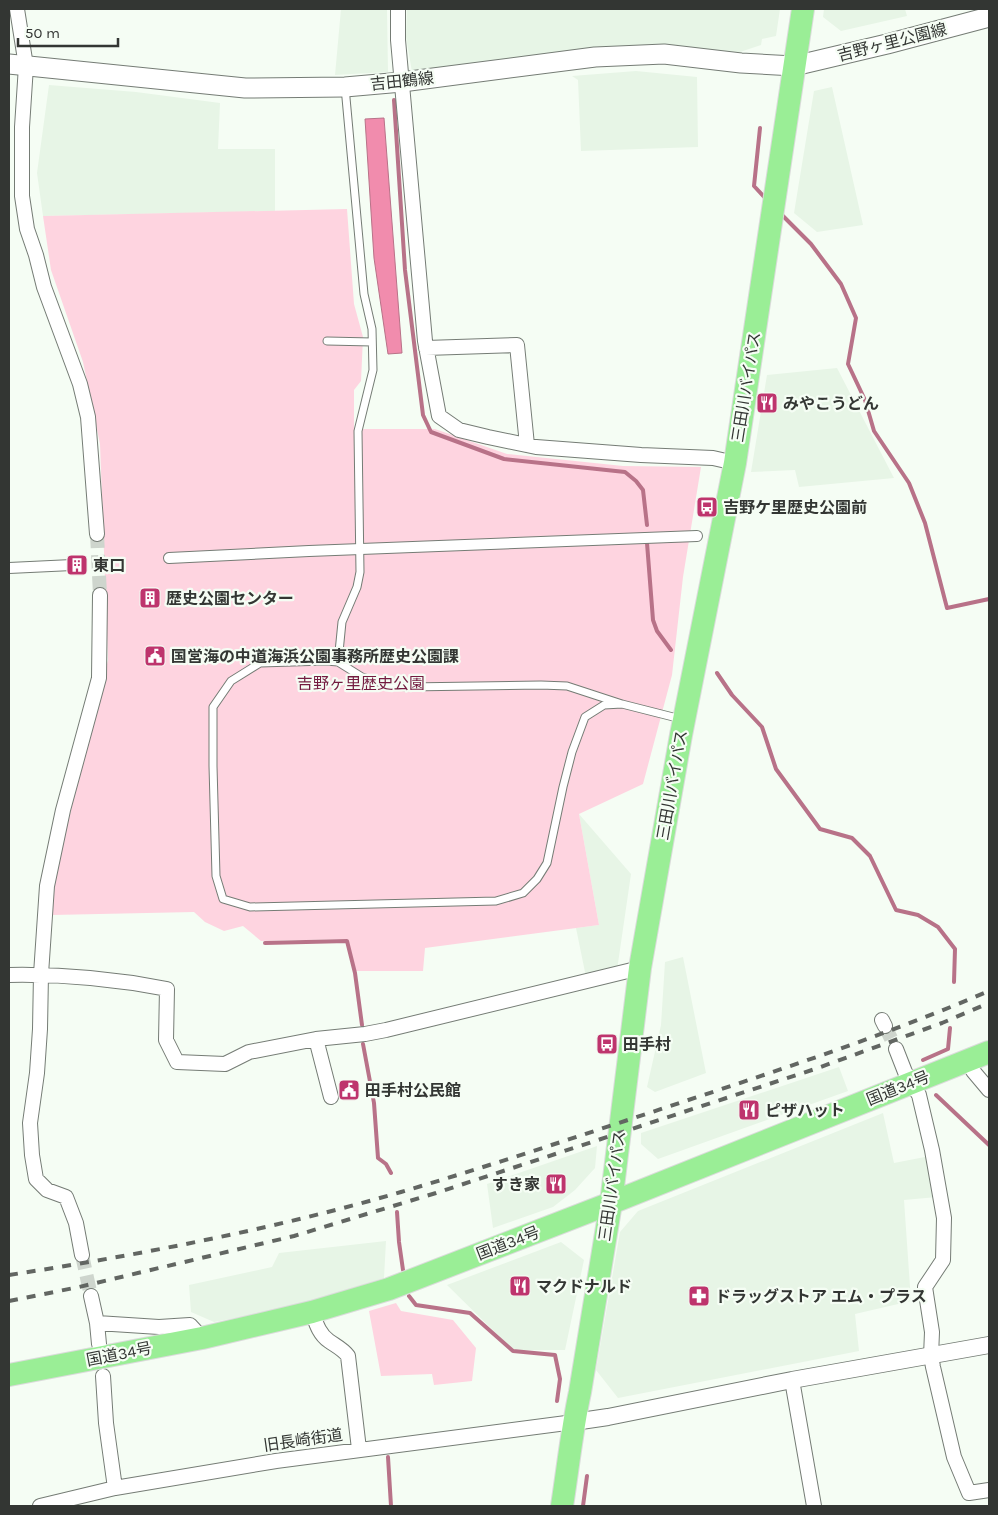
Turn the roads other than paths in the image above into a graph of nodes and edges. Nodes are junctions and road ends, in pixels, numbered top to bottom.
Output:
1 (16, 9) edge
2 (398, 9) edge
3 (803, 9) edge
4 (989, 17) edge
5 (17, 65) edge
6 (794, 66) junction
7 (402, 82) junction
8 (345, 87) junction
9 (328, 341) dead end
10 (372, 342) junction
11 (426, 348) junction
12 (527, 445) junction
13 (735, 463) junction
14 (97, 534) tunnel mouth
15 (697, 536) dead end
16 (360, 549) junction
17 (169, 558) dead end
18 (72, 565) dead end
19 (9, 568) edge
20 (100, 595) tunnel mouth
21 (338, 662) junction
22 (622, 704) junction
23 (684, 720) junction
24 (640, 968) junction
25 (41, 974) junction
26 (9, 975) edge
27 (316, 1039) junction
28 (896, 1049) tunnel mouth
29 (989, 1052) edge
30 (967, 1061) junction
31 (912, 1082) junction
32 (989, 1090) edge
33 (331, 1097) dead end
34 (611, 1203) junction
35 (82, 1255) tunnel mouth
36 (91, 1296) tunnel mouth
37 (312, 1312) junction
38 (97, 1323) junction
39 (202, 1338) junction
40 (99, 1344) dead end
41 (989, 1344) edge
42 (931, 1356) junction
43 (9, 1375) edge
44 (103, 1376) dead end
45 (792, 1380) junction
46 (574, 1422) junction
47 (359, 1449) junction
48 (115, 1488) junction
49 (989, 1490) edge
50 (40, 1506) edge
51 (562, 1506) edge
52 (814, 1506) edge

1 - 5 street
2 - 7 street
3 - 6 highway, 三田川バイパス
4 - 6 main road, 吉野ヶ里公園線
5 - 8 main road, 吉田鶴線
5 - 14 street
6 - 7 main road, 吉田鶴線
6 - 13 highway, 三田川バイパス
7 - 8 main road, 吉田鶴線
7 - 11 street
8 - 10 lane
9 - 10 lane
10 - 16 lane
11 - 12 street
11 - 12 street
12 - 13 street
13 - 23 highway, 三田川バイパス
15 - 16 street
16 - 17 street
16 - 21 lane
18 - 19 street
20 - 25 street
21 - 22 lane
21 - 22 lane
22 - 23 lane
23 - 24 highway, 三田川バイパス
24 - 27 street
24 - 34 highway, 三田川バイパス
25 - 26 street
25 - 27 street
25 - 35 street
27 - 33 street
28 - 31 street
29 - 30 highway, 国道34号
30 - 31 highway, 国道34号
30 - 32 street
31 - 34 highway, 国道34号
31 - 42 street
34 - 37 highway, 国道34号
34 - 46 highway, 三田川バイパス
36 - 38 street
37 - 39 highway, 国道34号
37 - 47 street
38 - 39 street
38 - 40 street
39 - 43 highway, 国道34号
41 - 42 street
42 - 45 street
42 - 49 street
44 - 48 street
45 - 46 street
45 - 52 street
46 - 47 street, 旧長崎街道
46 - 51 highway, 三田川バイパス
47 - 48 street, 旧長崎街道
48 - 50 street, 旧長崎街道

